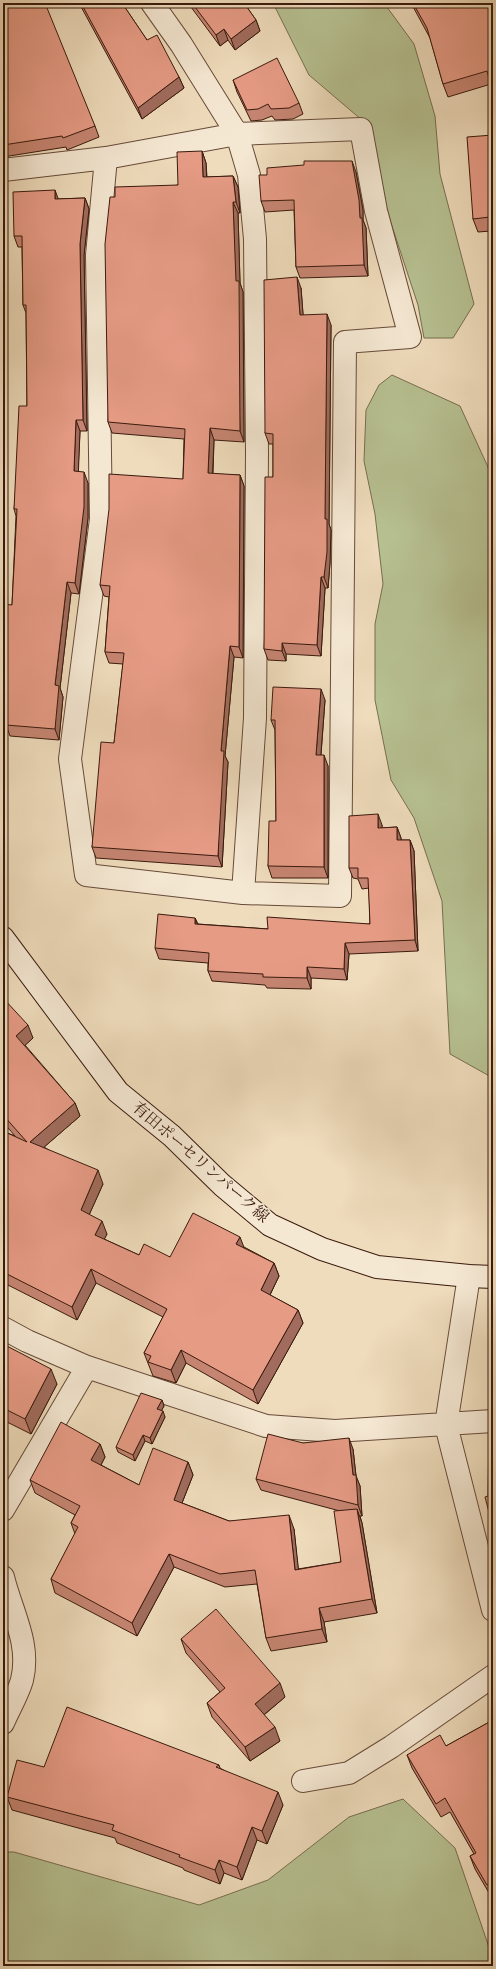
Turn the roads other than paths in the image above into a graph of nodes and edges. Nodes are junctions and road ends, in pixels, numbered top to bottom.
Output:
1 (152, 3) edge
2 (237, 134) junction
3 (106, 158) junction
4 (3, 170) edge
5 (243, 893) junction
6 (3, 938) edge
7 (468, 1276) junction
8 (493, 1277) edge
9 (3, 1328) edge
10 (87, 1367) junction
11 (493, 1421) edge
12 (446, 1425) junction
13 (3, 1510) edge
14 (3, 1577) edge
15 (493, 1610) edge
16 (493, 1676) edge
17 (3, 1723) edge
18 (303, 1781) dead end

1 - 2 street
2 - 3 street
2 - 5 street
2 - 5 street
3 - 4 street
3 - 5 street
6 - 7 street, 有田ポーセリンパーク線
7 - 8 street, 有田ポーセリンパーク線
7 - 12 street
9 - 10 street
10 - 12 street
10 - 13 street
11 - 12 street
12 - 15 street
14 - 17 street
16 - 18 street

